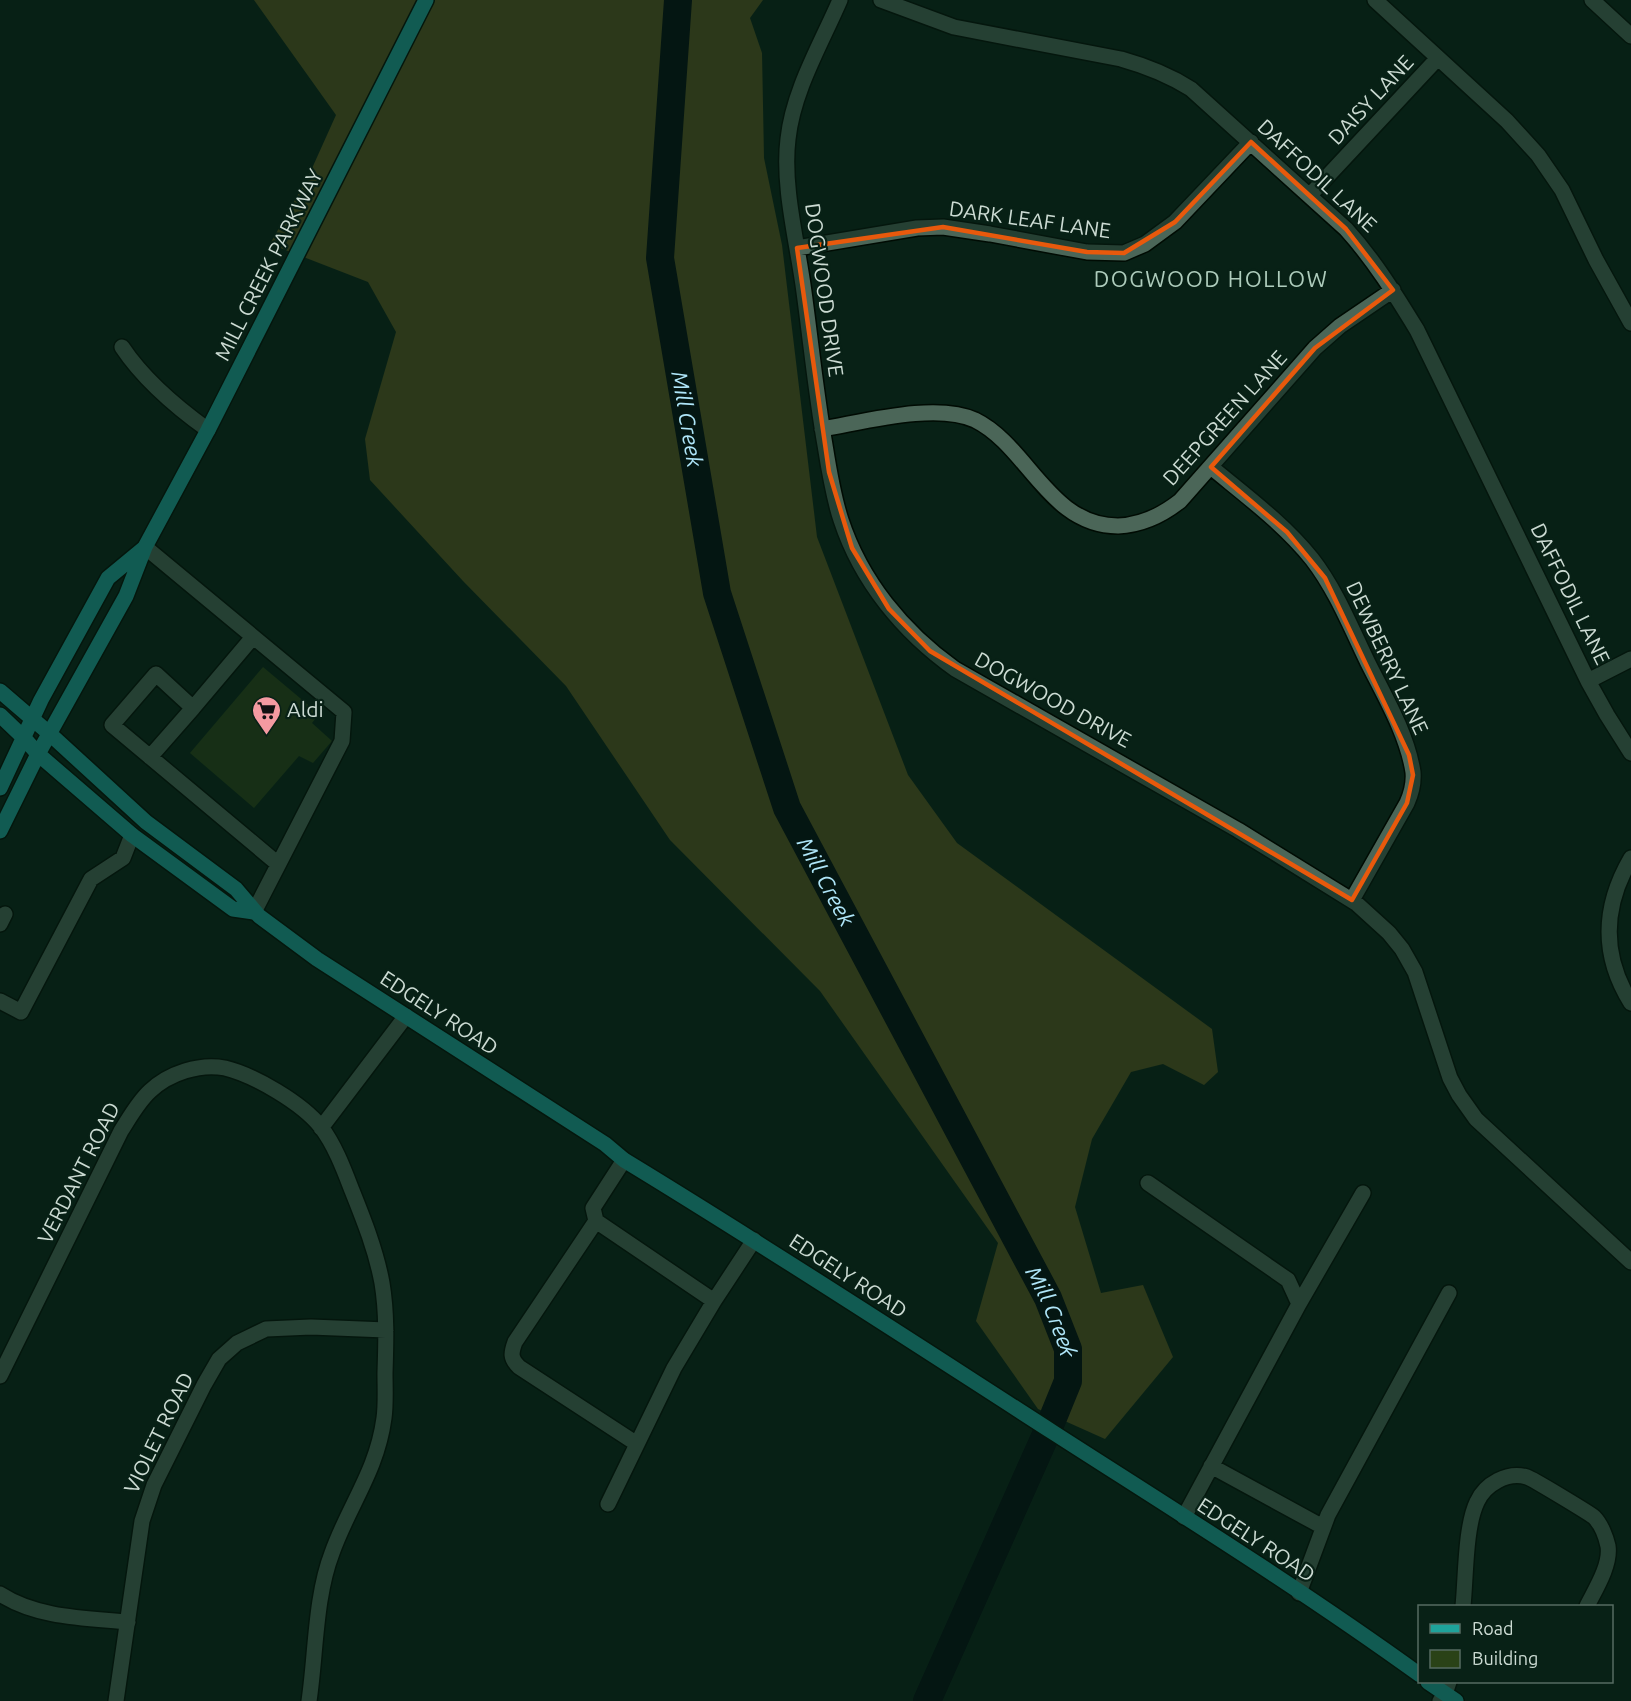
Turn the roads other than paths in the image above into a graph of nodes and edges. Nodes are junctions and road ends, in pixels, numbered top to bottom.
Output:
1 (426, 0) edge
2 (840, 0) edge
3 (881, 0) edge
4 (1375, 0) edge
5 (1592, 0) edge
6 (1631, 36) edge
7 (1437, 59) junction
8 (1251, 142) junction
9 (1310, 195) junction
10 (796, 248) junction
11 (1393, 290) junction
12 (1631, 323) edge
13 (122, 347) dead end
14 (822, 429) junction
15 (208, 430) junction
16 (1211, 467) junction
17 (145, 547) junction
18 (253, 637) junction
19 (1631, 659) edge
20 (1588, 681) junction
21 (0, 691) edge
22 (193, 708) junction
23 (0, 715) edge
24 (33, 719) junction
25 (50, 734) junction
26 (24, 738) junction
27 (1631, 753) edge
28 (38, 754) junction
29 (150, 757) junction
30 (0, 789) edge
31 (0, 831) edge
32 (132, 835) junction
33 (1631, 858) edge
34 (278, 864) junction
35 (1352, 900) junction
36 (254, 912) junction
37 (0, 1001) edge
38 (1631, 1003) edge
39 (406, 1016) junction
40 (321, 1128) junction
41 (624, 1160) junction
42 (1148, 1183) dead end
43 (1363, 1193) dead end
44 (596, 1221) junction
45 (754, 1240) junction
46 (1631, 1262) edge
47 (1449, 1293) dead end
48 (714, 1301) junction
49 (1299, 1304) junction
50 (386, 1330) junction
51 (0, 1376) edge
52 (638, 1444) junction
53 (1211, 1466) junction
54 (608, 1504) dead end
55 (1184, 1517) junction
56 (1323, 1527) junction
57 (1299, 1593) junction
58 (0, 1594) edge
59 (1463, 1605) edge
60 (1587, 1605) edge
61 (128, 1622) junction
62 (1418, 1674) edge
63 (1430, 1683) edge
64 (1447, 1694) edge
65 (116, 1701) edge
66 (309, 1701) edge

1 - 15 main road, MILL CREEK PARKWAY
2 - 10 street, DOGWOOD DRIVE
3 - 8 street, DAFFODIL LANE
4 - 7 street
5 - 6 street
7 - 9 street, DAISY LANE
7 - 12 street
8 - 9 street, DAFFODIL LANE
8 - 10 street, DARK LEAF LANE
9 - 11 street, DAFFODIL LANE
10 - 14 street, DOGWOOD DRIVE
11 - 16 street, DEEPGREEN LANE
11 - 20 street, DAFFODIL LANE
13 - 15 street
14 - 16 street, DEEPGREEN LANE
14 - 35 street, DOGWOOD DRIVE
15 - 17 main road, MILL CREEK PARKWAY
16 - 35 street, DEWBERRY LANE
17 - 18 street
17 - 24 main road, MILL CREEK PARKWAY
17 - 25 main road, MILL CREEK PARKWAY
18 - 22 street
18 - 34 street
19 - 20 street
20 - 27 street, DAFFODIL LANE
21 - 24 main road, EDGELY ROAD
22 - 29 street
22 - 29 street
23 - 26 main road, EDGELY ROAD
24 - 25 main road, EDGELY ROAD
24 - 26 main road, MILL CREEK PARKWAY
25 - 28 main road, MILL CREEK PARKWAY
25 - 36 main road, EDGELY ROAD
26 - 28 main road, EDGELY ROAD
26 - 30 main road, MILL CREEK PARKWAY
28 - 31 main road, MILL CREEK PARKWAY
28 - 32 main road, EDGELY ROAD
29 - 34 street
32 - 36 main road, EDGELY ROAD
32 - 37 street
33 - 38 street
34 - 36 street
35 - 46 street, DOGWOOD DRIVE
36 - 39 main road, EDGELY ROAD
39 - 40 street
39 - 41 main road, EDGELY ROAD
40 - 50 street, VERDANT ROAD
40 - 51 street, VERDANT ROAD
41 - 44 street
41 - 45 main road, EDGELY ROAD
42 - 49 street
43 - 49 street
44 - 48 street
44 - 52 street
45 - 48 street
45 - 55 main road, EDGELY ROAD
47 - 56 street
48 - 52 street
49 - 53 street
50 - 61 street, VIOLET ROAD
50 - 66 street, VERDANT ROAD
52 - 54 street
53 - 55 street
53 - 56 street
55 - 57 main road, EDGELY ROAD
56 - 57 street
57 - 62 main road, EDGELY ROAD
58 - 61 street
59 - 60 street
61 - 65 street, VIOLET ROAD
63 - 64 main road

